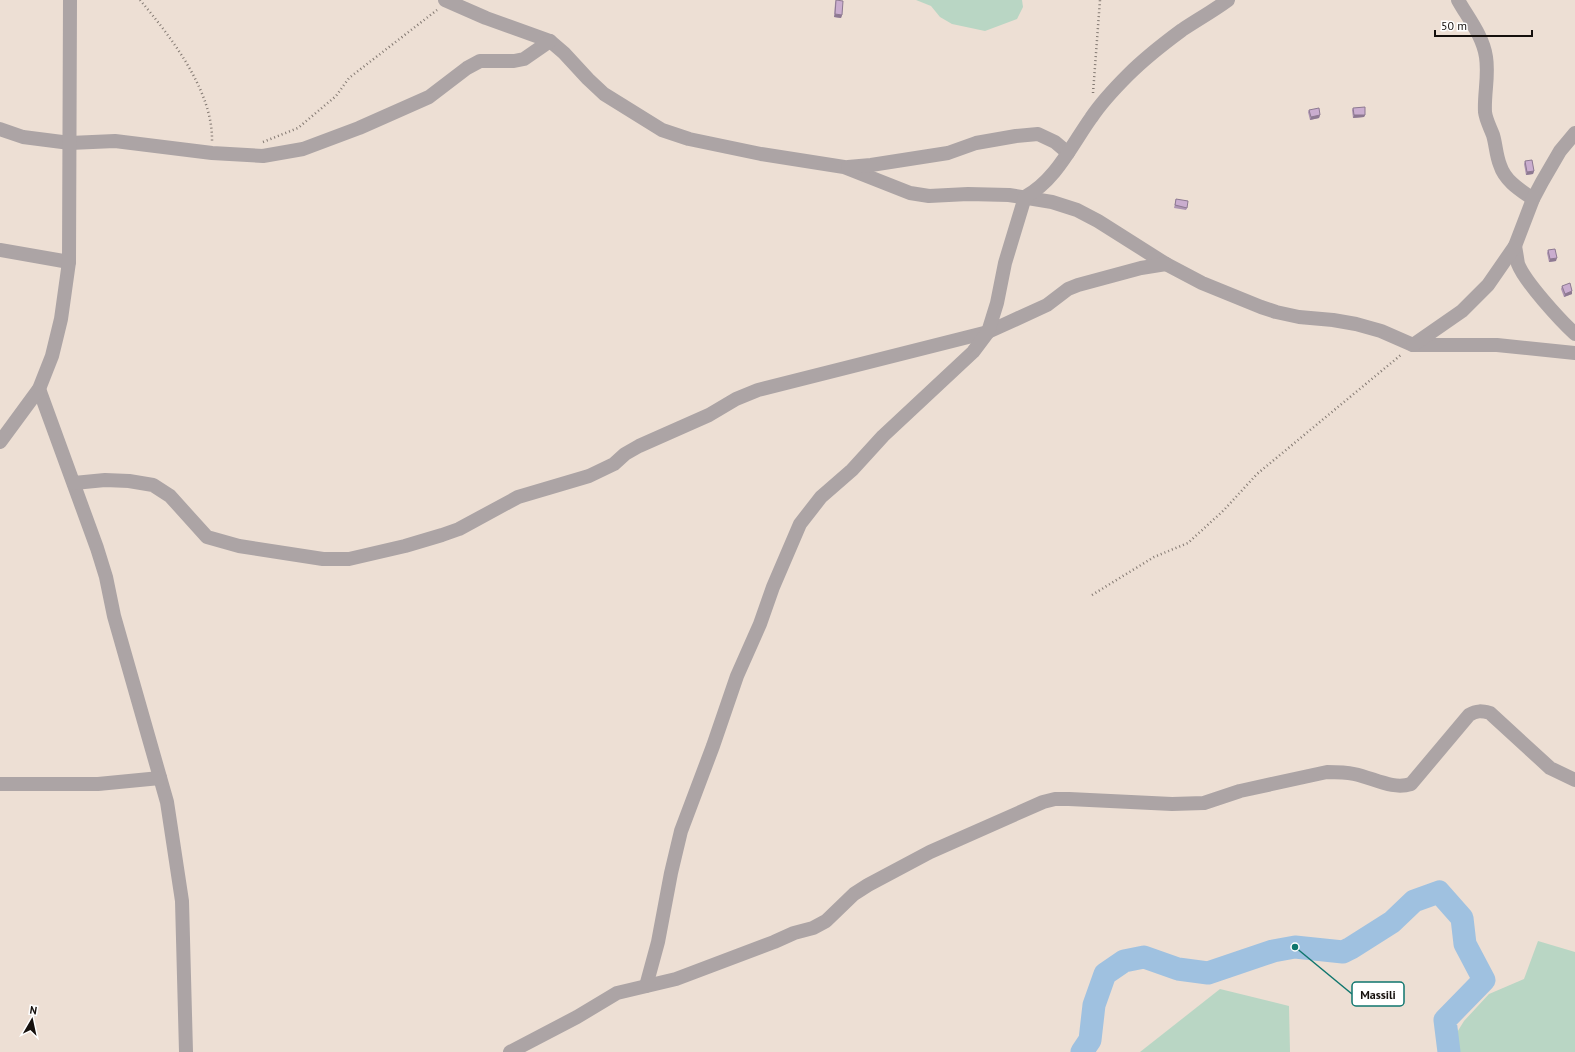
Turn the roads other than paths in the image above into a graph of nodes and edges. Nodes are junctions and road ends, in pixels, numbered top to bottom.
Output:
1 (70, 0) edge
2 (1228, 0) edge
3 (1458, 0) edge
4 (447, 1) edge
5 (550, 41) junction
6 (0, 129) edge
7 (1575, 133) edge
8 (70, 143) junction
9 (1068, 153) junction
10 (844, 167) junction
11 (1025, 197) junction
12 (1533, 199) junction
13 (1515, 246) junction
14 (0, 250) edge
15 (69, 262) junction
16 (1166, 264) junction
17 (988, 332) junction
18 (1575, 334) edge
19 (1413, 345) junction
20 (1575, 353) edge
21 (39, 389) junction
22 (0, 442) edge
23 (74, 483) junction
24 (160, 778) junction
25 (1575, 780) edge
26 (0, 784) edge
27 (646, 986) junction
28 (186, 1052) edge
29 (510, 1052) edge

1 - 8 street
2 - 9 street
3 - 12 street
4 - 5 street
5 - 8 street
5 - 10 street
6 - 8 street
7 - 12 street
8 - 15 street
9 - 10 street
9 - 11 street
10 - 11 street
11 - 16 street
11 - 17 street
12 - 13 street
13 - 18 street
13 - 19 street
14 - 15 street
15 - 21 street
16 - 17 street
16 - 19 street
17 - 23 street
17 - 27 street
19 - 20 street
21 - 22 street
21 - 23 street
23 - 24 street
24 - 26 street
24 - 28 street
25 - 27 street
27 - 29 street

